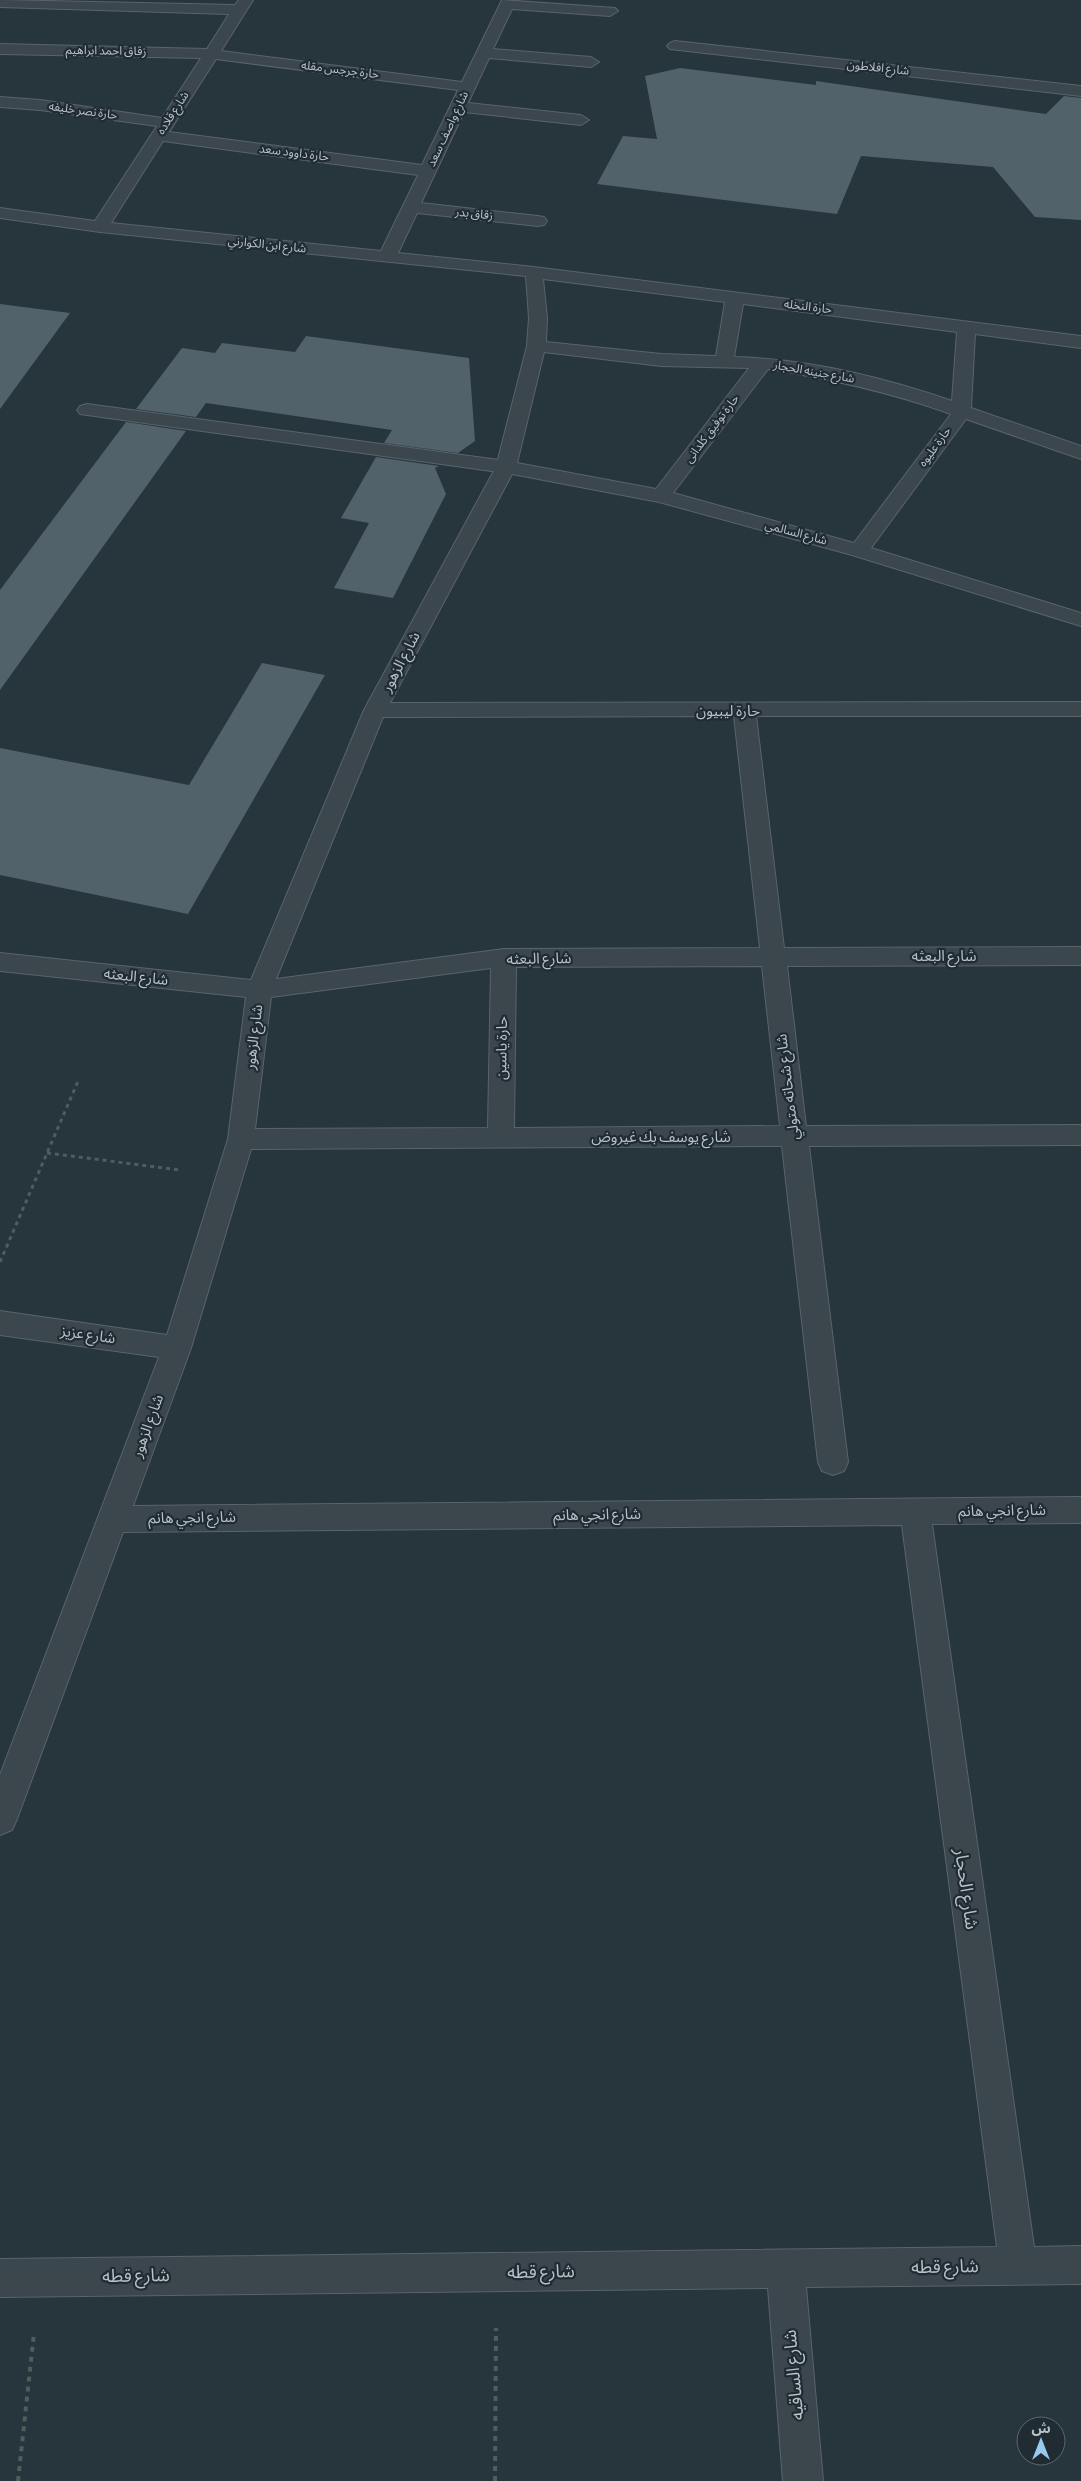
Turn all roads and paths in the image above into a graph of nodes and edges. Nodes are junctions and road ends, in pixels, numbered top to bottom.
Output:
1 (508, 2) edge
2 (0, 3) edge
3 (243, 5) edge
4 (610, 11) dead end
5 (675, 46) dead end
6 (0, 49) edge
7 (483, 53) junction
8 (212, 54) junction
9 (591, 62) dead end
10 (468, 87) junction
11 (1081, 91) edge
12 (0, 102) edge
13 (458, 107) junction
14 (581, 120) dead end
15 (163, 130) junction
16 (428, 171) junction
17 (411, 207) junction
18 (0, 213) edge
19 (538, 221) dead end
20 (100, 227) junction
21 (387, 257) junction
22 (534, 272) junction
23 (735, 298) junction
24 (966, 327) junction
25 (1081, 342) edge
26 (536, 346) junction
27 (724, 363) junction
28 (763, 363) junction
29 (87, 410) dead end
30 (961, 412) junction
31 (1081, 453) edge
32 (506, 467) junction
33 (662, 496) junction
34 (859, 550) junction
35 (1081, 620) edge
36 (375, 710) junction
37 (1081, 710) edge
38 (744, 711) junction
39 (1081, 956) edge
40 (773, 957) junction
41 (504, 958) junction
42 (0, 963) edge
43 (259, 990) junction
44 (78, 1080) dead end
45 (1081, 1135) edge
46 (794, 1136) junction
47 (501, 1137) junction
48 (242, 1139) junction
49 (47, 1153) junction
50 (230, 1176) junction
51 (0, 1262) edge
52 (0, 1323) edge
53 (177, 1348) junction
54 (834, 1462) dead end
55 (1081, 1510) edge
56 (915, 1512) junction
57 (114, 1519) junction
58 (0, 1819) edge
59 (1081, 2265) edge
60 (1018, 2266) junction
61 (785, 2269) junction
62 (496, 2272) junction
63 (40, 2277) junction
64 (0, 2278) edge
65 (18, 2481) edge
66 (495, 2481) edge
67 (803, 2481) edge

1 - 4 street
1 - 7 street, شارع واصف سعد
2 - 3 street
3 - 8 street, شارع قلاده
5 - 11 street, شارع افلاطون
6 - 8 street, زقاق احمد ابراهيم
7 - 9 street
7 - 10 street, شارع واصف سعد
8 - 10 street, حارة جرجس مقله
8 - 15 street, شارع قلاده
10 - 13 street, شارع واصف سعد
12 - 15 street, حارة نصر خليفه
13 - 14 street
13 - 16 street, شارع واصف سعد
15 - 16 street, حارة داوود سعد
15 - 20 street, شارع قلاده
16 - 17 street, شارع واصف سعد
17 - 19 street, زقاق بدر
17 - 21 street, شارع واصف سعد
18 - 20 street, شارع ابن الكوارني
20 - 21 street, شارع ابن الكوارني
21 - 22 street, شارع ابن الكوارني
22 - 23 street, حارة النخله
22 - 26 street, شارع الزهور
23 - 24 street, حارة النخله
23 - 27 street
24 - 25 street, حارة النخله
24 - 30 street, حارة عليوه
26 - 27 street, شارع جنينه الحجار
26 - 32 street, شارع الزهور
27 - 28 street, شارع جنينه الحجار
28 - 30 street, شارع جنينه الحجار
28 - 33 street, حارة توفيق كلدانى
29 - 32 street, شارع السالمي
30 - 31 street, شارع جنينه الحجار
30 - 34 street, حارة عليوه
32 - 33 street, شارع السالمي
32 - 36 street, شارع الزهور
33 - 34 street, شارع السالمي
34 - 35 street, شارع السالمي
36 - 38 street, حارة ليبيون
36 - 43 street, شارع الزهور
37 - 38 street, حارة ليبيون
38 - 40 street, شارع شحاته متولي
39 - 40 street, شارع البعثه
40 - 41 street, شارع البعثه
40 - 46 street, شارع شحاته متولي
41 - 43 street, شارع البعثه
41 - 47 street, حارة ياسين
42 - 43 street, شارع البعثه
43 - 48 street, شارع الزهور
44 - 49 path
45 - 46 street, شارع يوسف بك غيروض
46 - 47 street, شارع يوسف بك غيروض
46 - 54 street, شارع شحاته متولي
47 - 48 street, شارع يوسف بك غيروض
48 - 50 street, شارع الزهور
49 - 50 path
49 - 51 path
50 - 53 street, شارع الزهور
52 - 53 street, شارع عزيز
53 - 57 street, شارع الزهور
55 - 56 street, شارع انجي هانم
56 - 57 street, شارع انجي هانم
56 - 60 street, شارع الحجار
57 - 58 street, شارع الزهور
59 - 60 street, شارع قطه
60 - 61 street, شارع قطه
61 - 62 street, شارع قطه
61 - 67 street, شارع الساقيه
62 - 63 street, شارع قطه
62 - 66 path
63 - 64 street, شارع قطه
63 - 65 path

